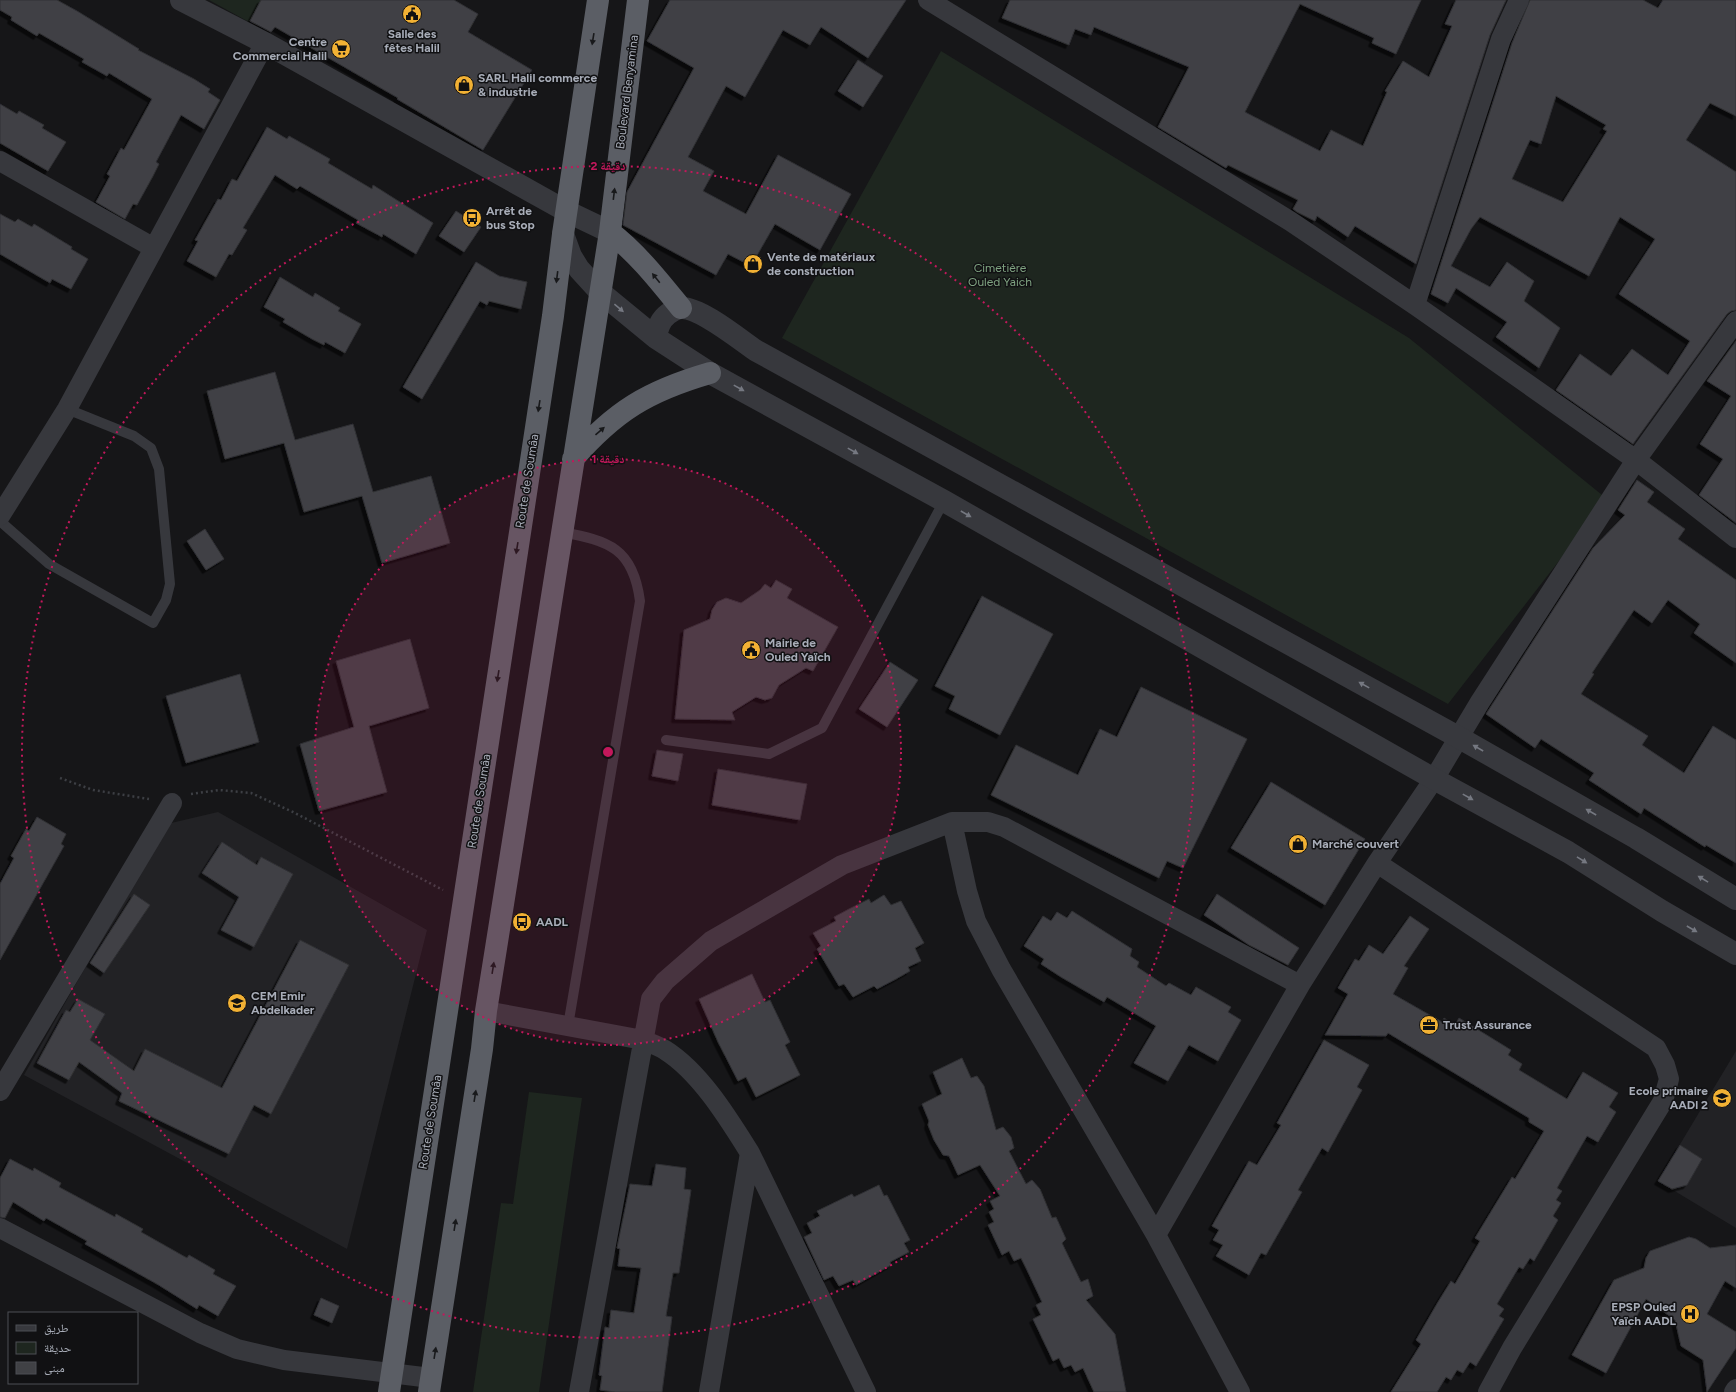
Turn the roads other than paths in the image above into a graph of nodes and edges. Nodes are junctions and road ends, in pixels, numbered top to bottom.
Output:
1 (181, 0) edge
2 (598, 0) edge
3 (638, 0) edge
4 (928, 0) edge
5 (1519, 0) edge
6 (265, 43) junction
7 (0, 161) edge
8 (566, 210) junction
9 (610, 232) junction
10 (563, 234) junction
11 (154, 248) junction
12 (600, 292) junction
13 (1415, 305) junction
14 (681, 308) junction
15 (1736, 321) edge
16 (656, 338) junction
17 (710, 373) junction
18 (67, 409) junction
19 (573, 460) junction
20 (1636, 460) junction
21 (944, 501) junction
22 (0, 516) edge
23 (0, 521) edge
24 (562, 532) junction
25 (1736, 538) edge
26 (1458, 737) junction
27 (666, 740) dead end
28 (1434, 779) junction
29 (172, 803) road end
30 (952, 822) junction
31 (1377, 863) junction
32 (1736, 899) edge
33 (1736, 954) edge
34 (1300, 985) junction
35 (486, 1011) junction
36 (568, 1026) junction
37 (643, 1040) junction
38 (0, 1091) edge
39 (750, 1153) junction
40 (0, 1228) edge
41 (1156, 1235) junction
42 (390, 1382) edge
43 (430, 1385) edge
44 (1736, 1389) edge
45 (579, 1392) edge
46 (709, 1392) edge
47 (866, 1392) edge
48 (1240, 1392) edge
49 (1488, 1392) edge
50 (1734, 1392) edge

1 - 6 street
2 -> 8 highway
9 -> 3 highway, Boulevard Benyamina
4 - 13 street
5 - 13 street
6 - 8 street
6 - 11 street
7 - 11 street
8 - 9 street
8 - 10 highway, Route de Soumâa
9 - 12 highway
14 -> 9 highway
10 - 12 street
10 -> 42 highway, Route de Soumâa
11 - 18 street
12 -> 16 street
12 - 19 highway
13 - 20 street
14 - 16 street
26 -> 14 street
15 - 20 street
16 - 17 street
19 -> 17 highway
17 -> 21 street
18 - 22 street
18 - 23 lane
19 - 24 highway
20 - 25 street
20 - 26 street
21 - 27 lane
21 -> 28 street
35 -> 24 highway
24 - 36 lane
26 - 28 street
32 -> 26 street
28 - 31 street
28 -> 33 street
29 - 38 street
30 - 34 street
30 - 37 street
30 - 41 street
31 - 34 street
31 - 49 street
34 - 41 street
35 - 36 street
43 -> 35 highway
36 - 37 street
37 - 39 street
37 - 45 street
39 - 46 street
39 - 47 street
40 - 42 street
41 - 48 street
42 - 43 street
44 - 50 street

